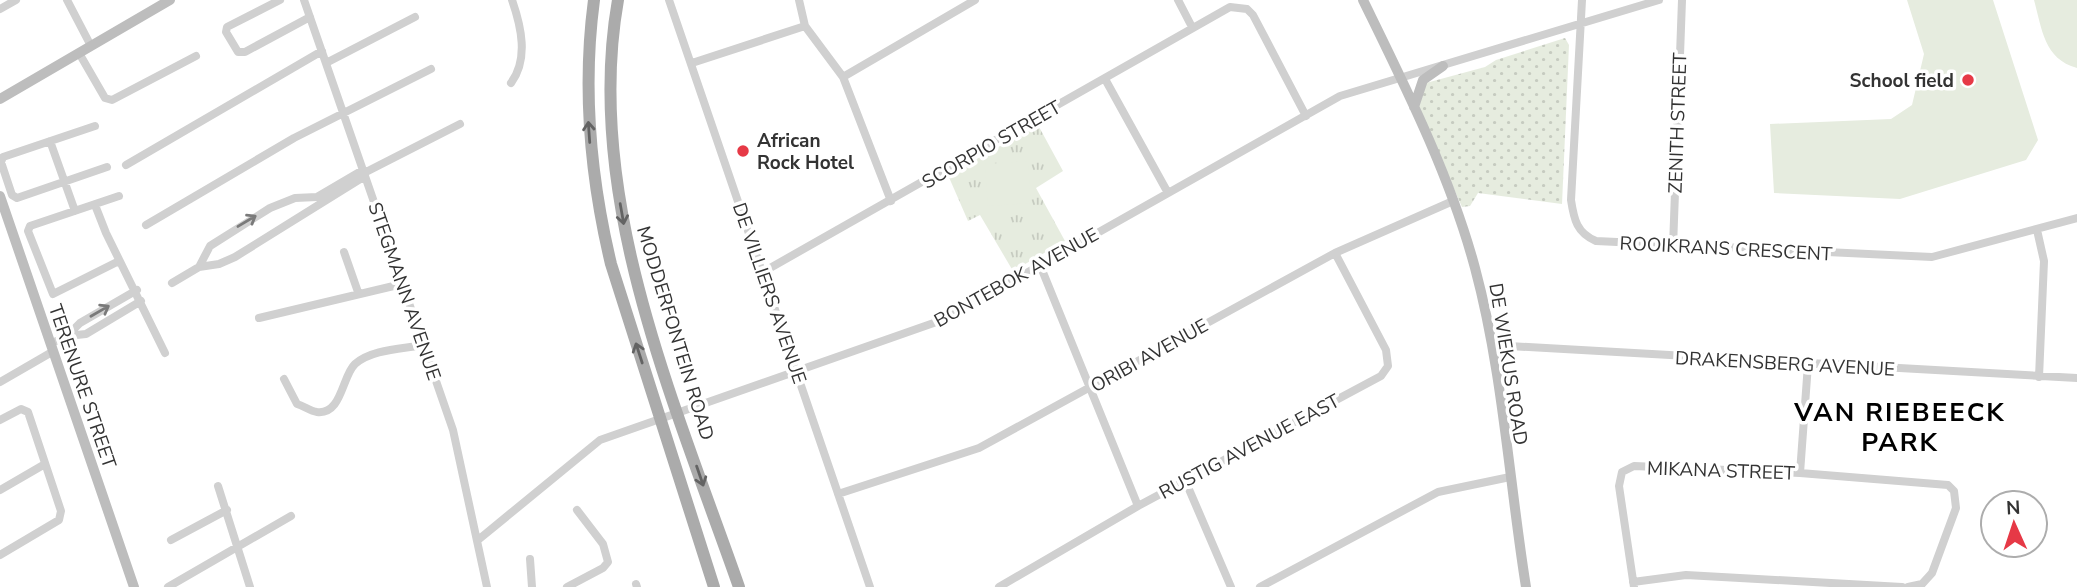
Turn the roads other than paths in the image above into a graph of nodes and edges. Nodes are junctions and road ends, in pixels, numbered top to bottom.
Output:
1 (16, 0) edge
2 (67, 0) edge
3 (157, 0) edge
4 (170, 0) edge
5 (280, 0) edge
6 (304, 0) edge
7 (512, 0) edge
8 (593, 0) edge
9 (618, 0) edge
10 (669, 0) edge
11 (799, 0) edge
12 (975, 0) edge
13 (1178, 0) edge
14 (1363, 0) edge
15 (1582, 0) edge
16 (1659, 0) edge
17 (1682, 0) edge
18 (0, 9) edge
19 (310, 17) junction
20 (415, 17) dead end
21 (1580, 25) junction
22 (806, 26) junction
23 (1192, 27) junction
24 (89, 43) junction
25 (322, 51) junction
26 (79, 53) junction
27 (196, 56) dead end
28 (326, 62) junction
29 (692, 63) junction
30 (1443, 66) junction
31 (431, 69) dead end
32 (843, 77) junction
33 (1105, 79) junction
34 (1404, 79) junction
35 (511, 83) dead end
36 (0, 96) edge
37 (1414, 109) junction
38 (343, 111) junction
39 (1306, 116) junction
40 (460, 124) dead end
41 (94, 126) dead end
42 (50, 141) junction
43 (126, 165) dead end
44 (107, 167) dead end
45 (364, 173) junction
46 (65, 181) junction
47 (1168, 193) junction
48 (0, 196) edge
49 (119, 196) dead end
50 (891, 201) junction
51 (1452, 201) junction
52 (95, 205) junction
53 (75, 211) junction
54 (2077, 218) edge
55 (146, 225) dead end
56 (2037, 230) junction
57 (1673, 247) junction
58 (344, 252) dead end
59 (1335, 253) junction
60 (119, 261) junction
61 (1040, 265) junction
62 (199, 267) junction
63 (763, 272) junction
64 (172, 283) dead end
65 (402, 284) junction
66 (136, 290) junction
67 (358, 292) junction
68 (142, 301) junction
69 (259, 318) dead end
70 (67, 336) junction
71 (424, 345) junction
72 (1492, 345) junction
73 (51, 348) junction
74 (165, 353) dead end
75 (1808, 364) junction
76 (797, 373) junction
77 (2039, 377) junction
78 (2077, 378) edge
79 (284, 379) dead end
80 (0, 382) edge
81 (1092, 386) junction
82 (678, 412) junction
83 (660, 418) junction
84 (0, 420) edge
85 (46, 464) junction
86 (1800, 473) junction
87 (1510, 477) junction
88 (1185, 480) junction
89 (218, 486) dead end
90 (0, 490) edge
91 (838, 494) junction
92 (1138, 506) junction
93 (226, 510) junction
94 (577, 510) dead end
95 (291, 516) dead end
96 (171, 540) dead end
97 (478, 540) junction
98 (239, 547) junction
99 (0, 555) edge
100 (530, 559) dead end
101 (1634, 585) edge
102 (1880, 586) edge
103 (134, 587) edge
104 (168, 587) edge
105 (250, 587) edge
106 (487, 587) edge
107 (532, 587) edge
108 (567, 587) edge
109 (714, 587) edge
110 (739, 587) edge
111 (870, 587) edge
112 (999, 587) edge
113 (1231, 587) edge
114 (1260, 587) edge
115 (1525, 587) edge
116 (1902, 587) edge
117 (1908, 587) edge

1 - 18 street
2 - 24 street
3 - 24 street
4 - 24 street
5 - 19 street
6 - 19 street, STEGMANN AVENUE
7 - 35 street
83 -> 8 main road, MODDERFONTEIN ROAD
9 -> 82 main road, MODDERFONTEIN ROAD
10 - 29 street, DE VILLIERS AVENUE
11 - 22 street
12 - 32 street
13 - 23 street
14 - 34 street, DE WIEKUS ROAD
15 - 21 street, ROOIKRANS CRESCENT
16 - 21 street, BONTEBOK AVENUE
17 - 57 street, ZENITH STREET
19 - 25 street, STEGMANN AVENUE
20 - 28 street
21 - 30 street, BONTEBOK AVENUE
21 - 57 street, ROOIKRANS CRESCENT
22 - 29 street
22 - 32 street
23 - 33 street, SCORPIO STREET
23 - 39 street, SCORPIO STREET
24 - 26 street
24 - 36 street
25 - 28 street, STEGMANN AVENUE
25 - 43 street
26 - 27 street
26 - 36 street
28 - 38 street, STEGMANN AVENUE
29 - 63 street, DE VILLIERS AVENUE
30 - 34 street, BONTEBOK AVENUE
30 - 37 street
31 - 38 street
32 - 50 street
33 - 47 street
33 - 50 street, SCORPIO STREET
34 - 37 street, DE WIEKUS ROAD
34 - 39 street, BONTEBOK AVENUE
37 - 51 street, DE WIEKUS ROAD
38 - 45 street, STEGMANN AVENUE
38 - 55 street
39 - 47 street, BONTEBOK AVENUE
40 - 45 street
41 - 42 street
42 - 46 street
42 - 46 street
44 - 46 street
45 - 62 street
62 -> 45 street
45 - 65 street, STEGMANN AVENUE
46 - 53 street
47 - 61 street, BONTEBOK AVENUE
48 - 73 street, TERENURE STREET
49 - 52 street
50 - 63 street, SCORPIO STREET
51 - 59 street, ORIBI AVENUE
51 - 72 street, DE WIEKUS ROAD
52 - 53 street
52 - 60 street
53 - 60 street
54 - 56 street, ROOIKRANS CRESCENT
56 - 57 street, ROOIKRANS CRESCENT
56 - 77 street
58 - 67 street
59 - 81 street, ORIBI AVENUE
59 - 88 street, RUSTIG AVENUE EAST
60 - 66 street
61 - 76 street, BONTEBOK AVENUE
61 - 81 street
62 - 64 street
63 - 76 street, DE VILLIERS AVENUE
65 - 67 street
65 - 71 street, STEGMANN AVENUE
66 - 68 street
70 -> 66 street
67 - 69 street
68 - 70 street
68 - 74 street
70 - 73 street
71 - 79 street
71 - 97 street, STEGMANN AVENUE
72 - 75 street, DRAKENSBERG AVENUE
72 - 87 street, DE WIEKUS ROAD
73 - 80 street
73 - 103 street, TERENURE STREET
75 - 77 street, DRAKENSBERG AVENUE
75 - 86 street
76 - 82 street, BONTEBOK AVENUE
76 - 91 street, DE VILLIERS AVENUE
77 - 78 street, DRAKENSBERG AVENUE
81 - 91 street, ORIBI AVENUE
81 - 92 street
82 - 83 street, BONTEBOK AVENUE
82 -> 110 main road, MODDERFONTEIN ROAD
83 - 97 street, BONTEBOK AVENUE
83 - 109 main road, MODDERFONTEIN ROAD
84 - 85 street
85 - 90 street
85 - 99 street
86 - 101 street, MIKANA STREET
86 - 117 street, MIKANA STREET
87 - 114 street
87 - 115 street, DE WIEKUS ROAD
88 - 92 street, RUSTIG AVENUE EAST
88 - 113 street
89 - 93 street
91 - 111 street, DE VILLIERS AVENUE
92 - 112 street, RUSTIG AVENUE EAST
93 - 96 street
93 - 98 street
94 - 108 street
95 - 98 street
97 - 106 street, STEGMANN AVENUE
98 - 104 street
98 - 105 street
100 - 107 street
101 - 102 street
102 - 116 street

